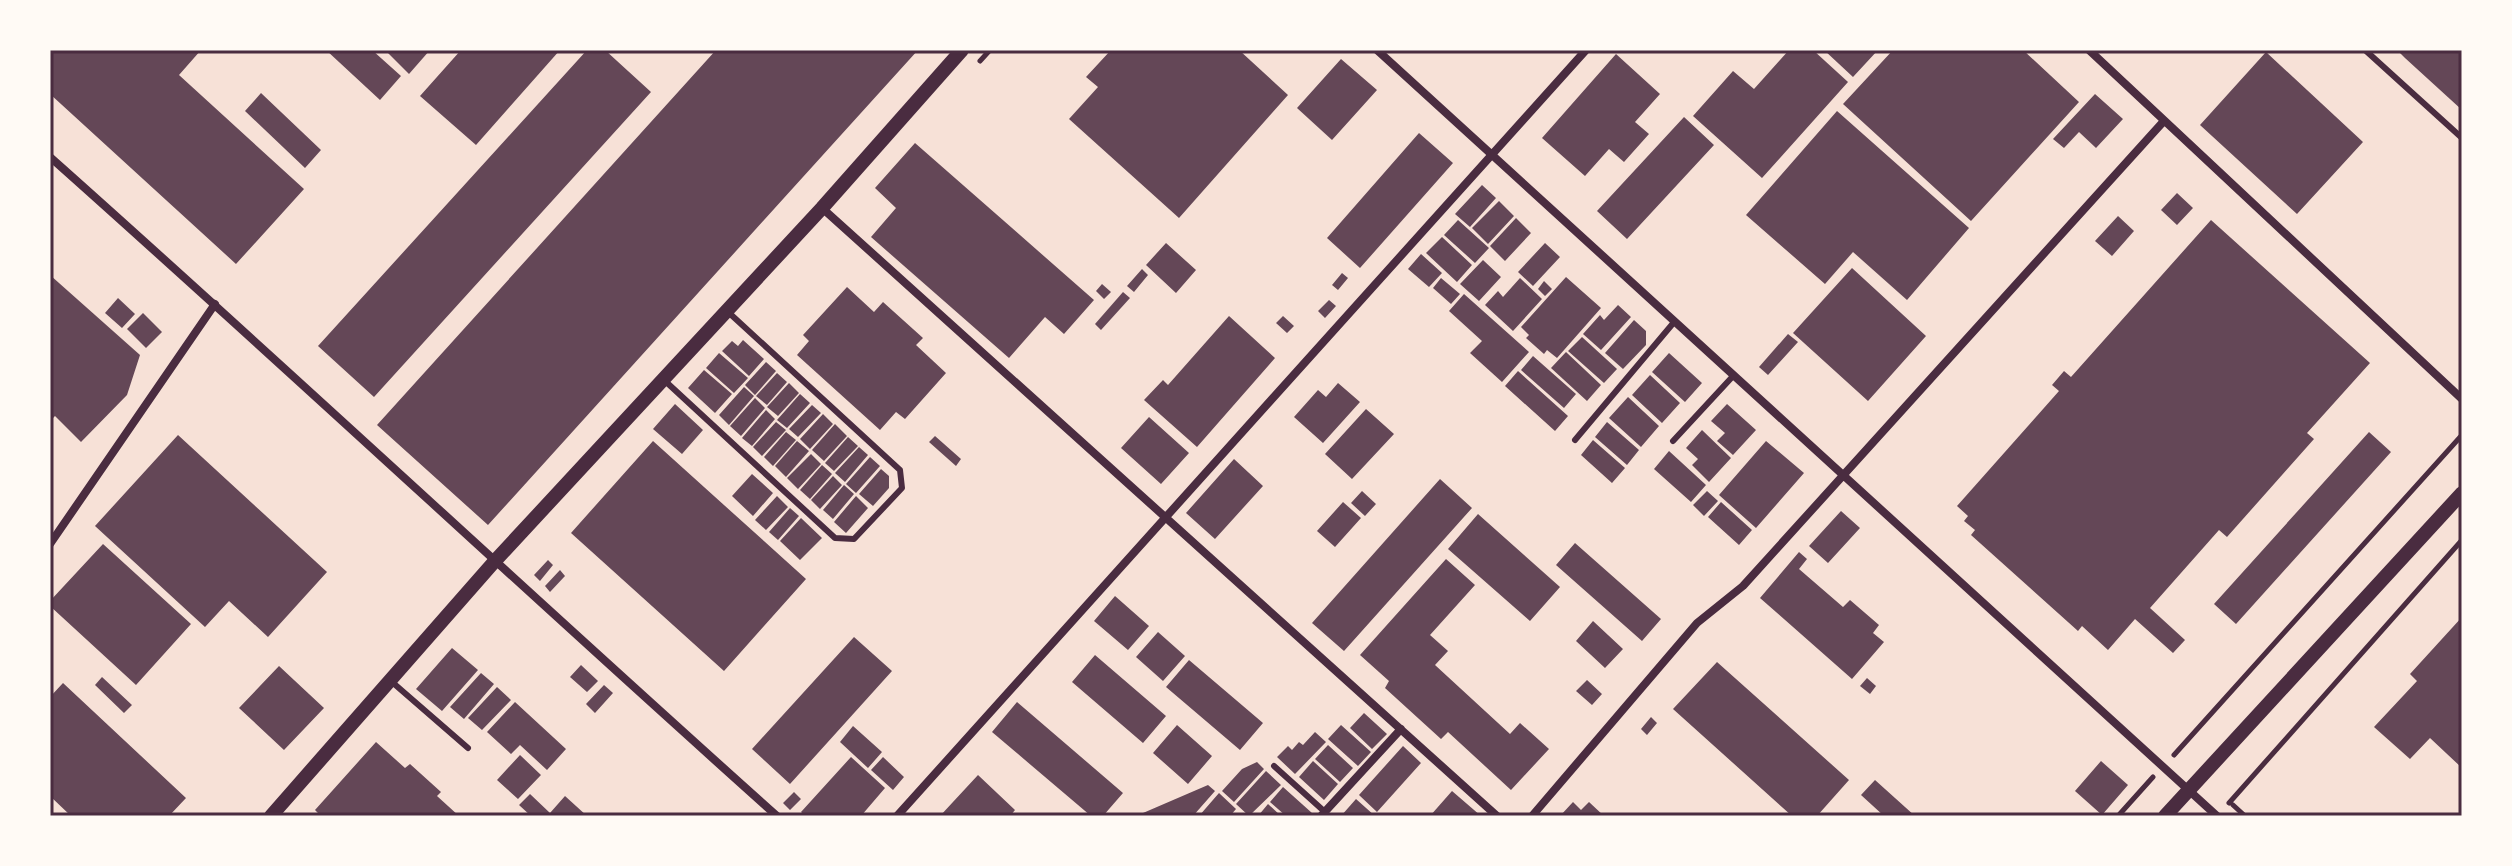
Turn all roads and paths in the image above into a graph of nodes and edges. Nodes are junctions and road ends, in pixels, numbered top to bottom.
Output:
1 (962, 50) edge
2 (1377, 50) edge
3 (1586, 50) edge
4 (2089, 50) edge
5 (2365, 50) edge
6 (2163, 122) junction
7 (2462, 138) edge
8 (1492, 153) junction
9 (50, 157) edge
10 (822, 208) junction
11 (215, 304) junction
12 (727, 311) junction
13 (1675, 321) junction
14 (1734, 375) junction
15 (664, 380) junction
16 (2462, 399) edge
17 (2462, 435) edge
18 (1575, 440) dead end
19 (1673, 441) dead end
20 (1844, 476) junction
21 (2462, 493) edge
22 (1167, 516) junction
23 (2462, 540) edge
24 (50, 544) edge
25 (494, 562) junction
26 (390, 680) junction
27 (1401, 729) junction
28 (468, 748) dead end
29 (1274, 766) dead end
30 (2163, 767) junction
31 (2188, 790) junction
32 (2230, 802) junction
33 (279, 813) edge
34 (1323, 814) edge
35 (777, 816) edge
36 (897, 816) edge
37 (1497, 816) edge
38 (1532, 816) edge
39 (2118, 816) edge
40 (2165, 816) edge
41 (2217, 816) edge
42 (2245, 816) edge

1 - 10 street
2 - 8 street
3 - 8 street
4 - 6 street
5 - 7 lane
6 - 16 street
6 - 20 street
8 - 13 street
8 - 22 street
9 - 11 street
10 - 12 street
10 - 22 street
11 - 24 street
11 - 25 street
12 - 15 street
12 - 15 lane
13 - 14 street
13 - 18 lane
14 - 19 lane
14 - 20 street
15 - 25 street
17 - 30 path
20 - 30 street
20 - 38 street
21 - 31 street
22 - 27 street
22 - 36 street
23 - 32 path
25 - 26 street
25 - 35 street
26 - 28 lane
26 - 33 street
27 - 34 street
27 - 37 street
29 - 34 lane
30 - 31 street
30 - 39 path
31 - 40 street
31 - 41 street
32 - 41 path
32 - 42 path

